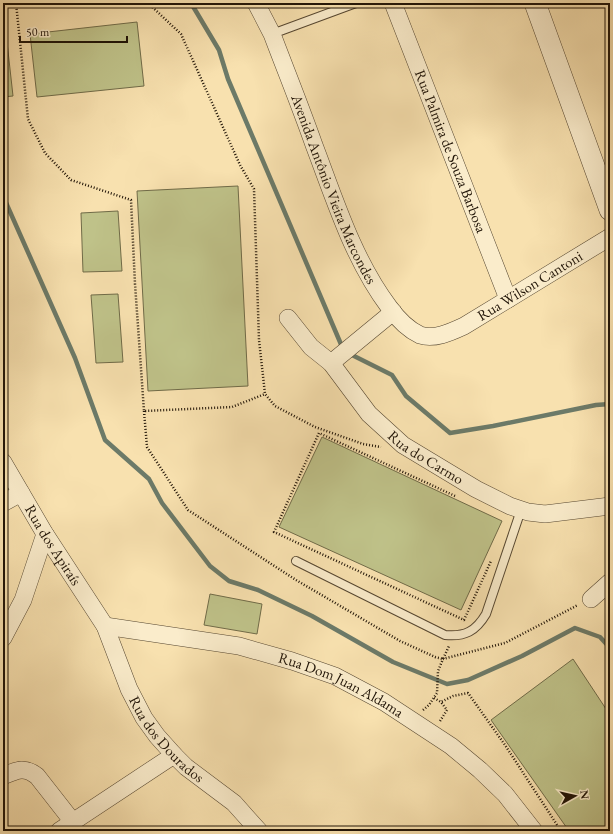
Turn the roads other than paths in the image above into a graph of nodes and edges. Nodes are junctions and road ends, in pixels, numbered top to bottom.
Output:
1 (256, 3) edge
2 (356, 3) edge
3 (393, 3) edge
4 (535, 3) edge
5 (272, 34) junction
6 (610, 210) edge
7 (610, 237) edge
8 (508, 299) junction
9 (392, 312) junction
10 (288, 318) dead end
11 (449, 333) joint
12 (331, 363) junction
13 (3, 462) edge
14 (21, 493) junction
15 (3, 503) edge
16 (610, 506) edge
17 (521, 510) junction
18 (45, 534) junction
19 (296, 561) dead end
20 (610, 582) edge
21 (591, 599) road end
22 (105, 626) junction
23 (3, 638) edge
24 (174, 755) junction
25 (3, 776) edge
26 (66, 827) edge
27 (530, 830) edge
28 (259, 831) edge

1 - 5 street, Avenida Antônio Vieira Marcondes
2 - 5 lane
3 - 8 street, Rua Palmira de Souza Barbosa
4 - 6 street
5 - 9 street, Avenida Antônio Vieira Marcondes
7 - 8 street, Rua Wilson Cantoni
8 - 11 street, Rua Wilson Cantoni
9 - 11 street, Avenida Antônio Vieira Marcondes
9 - 12 street
10 - 12 street, Rua do Carmo
12 - 17 street, Rua do Carmo
13 - 14 street, Rua dos Apiraís
14 - 15 street
14 - 18 street, Rua dos Apiraís
16 - 17 street, Rua do Carmo
17 - 19 lane
18 - 22 street, Rua dos Apiraís
18 - 23 street
20 - 21 street
22 - 24 street, Rua dos Dourados
22 - 27 street, Rua Dom Juan Aldama
24 - 26 street
24 - 28 street, Rua dos Dourados
25 - 26 street

